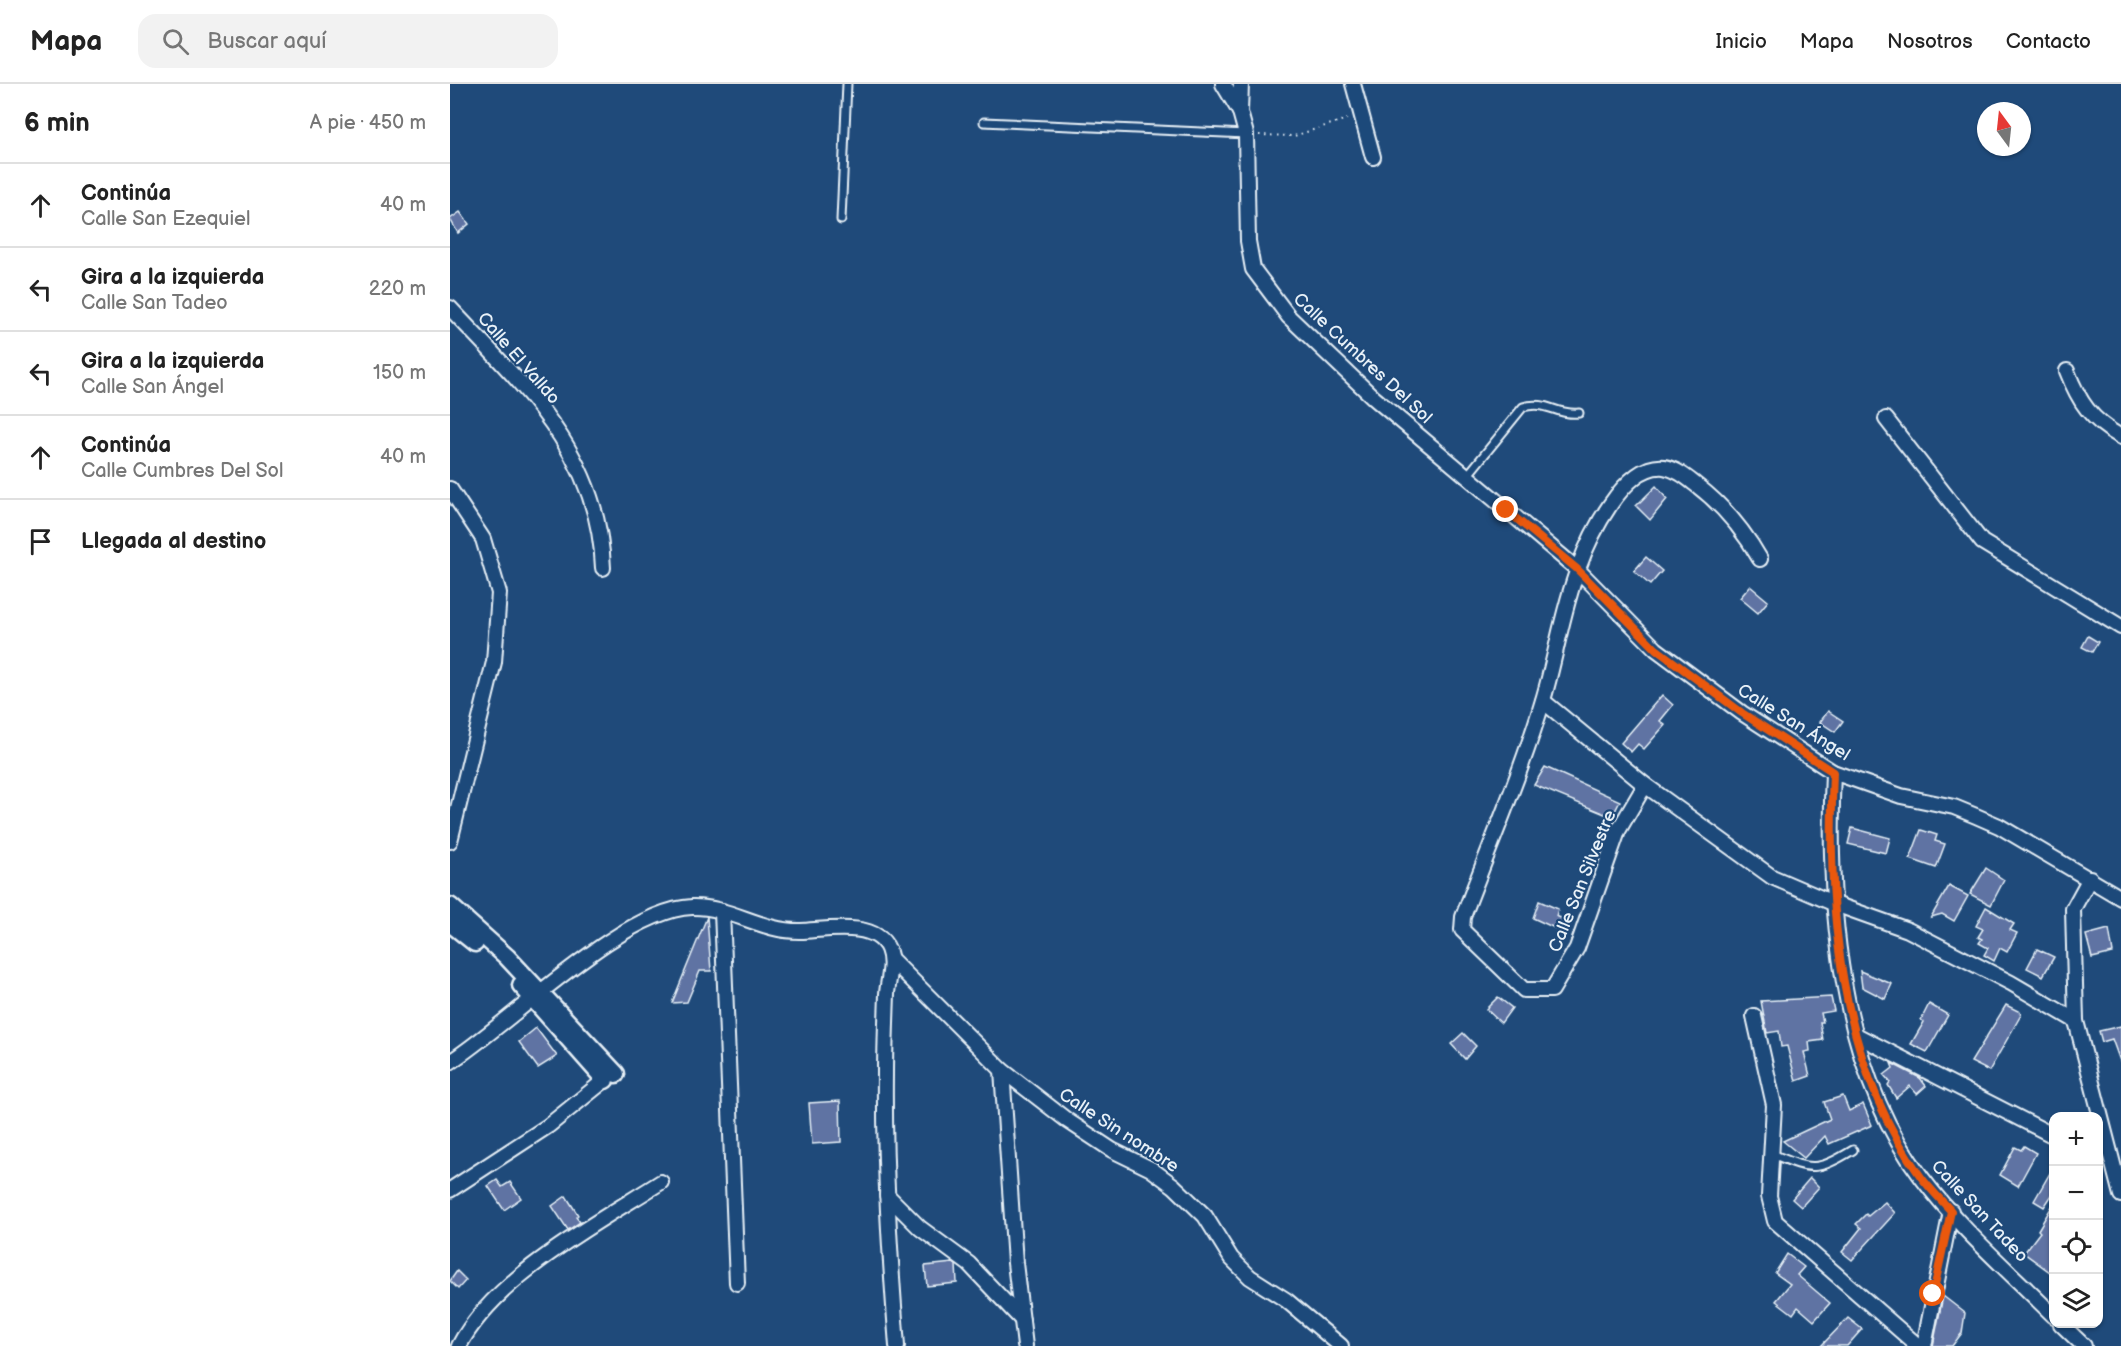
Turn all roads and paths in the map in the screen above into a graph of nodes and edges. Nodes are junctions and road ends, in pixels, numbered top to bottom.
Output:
1 (847, 84) edge
2 (1223, 84) edge
3 (1241, 84) edge
4 (1353, 84) edge
5 (1240, 112) junction
6 (1361, 114) junction
7 (984, 122) dead end
8 (1246, 134) junction
9 (1373, 157) dead end
10 (841, 220) dead end
11 (450, 308) edge
12 (2067, 371) dead end
13 (1580, 413) dead end
14 (1886, 419) dead end
15 (2121, 437) edge
16 (1467, 476) junction
17 (450, 489) edge
18 (1760, 559) dead end
19 (603, 568) dead end
20 (1577, 569) junction
21 (2121, 627) edge
22 (1543, 701) junction
23 (1833, 772) junction
24 (1645, 785) junction
25 (450, 841) edge
26 (2090, 878) junction
27 (2121, 898) edge
28 (1835, 904) junction
29 (451, 911) edge
30 (722, 911) junction
31 (891, 959) junction
32 (537, 996) junction
33 (1754, 1016) dead end
34 (2076, 1021) junction
35 (1856, 1035) junction
36 (450, 1062) edge
37 (1002, 1070) junction
38 (610, 1077) joint
39 (2049, 1133) edge
40 (1852, 1150) dead end
41 (1772, 1154) junction
42 (2103, 1161) edge
43 (2113, 1166) junction
44 (661, 1182) dead end
45 (450, 1190) edge
46 (887, 1195) junction
47 (2121, 1195) edge
48 (1951, 1211) junction
49 (737, 1284) dead end
50 (2049, 1311) edge
51 (1022, 1320) junction
52 (2066, 1328) edge
53 (459, 1346) edge
54 (897, 1346) edge
55 (1025, 1346) edge
56 (1341, 1346) edge
57 (1918, 1346) edge
58 (1924, 1346) edge
59 (2084, 1346) edge

1 - 10 lane
2 - 5 street, Calle Cumbres Del Sol
3 - 5 street, Calle Cumbres Del Sol
4 - 6 street
5 - 8 street, Calle Cumbres Del Sol
6 - 8 path
6 - 9 street
7 - 8 lane
8 - 16 street, Calle Cumbres Del Sol
11 - 19 street, Calle El Valldo
12 - 15 street
13 - 16 lane
14 - 21 street
16 - 20 street, Calle Cumbres Del Sol
17 - 25 street
18 - 20 street
20 - 22 street
20 - 23 street, Calle San Ángel
22 - 24 street
22 - 24 street, Calle San Silvestre
23 - 26 street, Calle San Ángel
23 - 28 street, Calle San Tadeo
24 - 28 street
26 - 27 street, Calle San Ángel
26 - 34 street
28 - 34 street
28 - 35 street, Calle San Tadeo
29 - 32 street
30 - 31 street, Calle Sin nombre
30 - 32 street, Calle Sin nombre
30 - 49 street
31 - 37 street, Calle Sin nombre
31 - 46 street
32 - 36 street, Calle Sin nombre
32 - 38 street
33 - 41 street
34 - 43 street
35 - 39 street
35 - 48 street, Calle San Tadeo
37 - 51 street
37 - 56 street, Calle Sin nombre
38 - 45 street
40 - 41 lane
41 - 57 street
42 - 43 street
43 - 47 street
44 - 53 street
46 - 51 street
46 - 54 street
48 - 50 street, Calle San Tadeo
48 - 58 street
51 - 55 street
52 - 59 street

